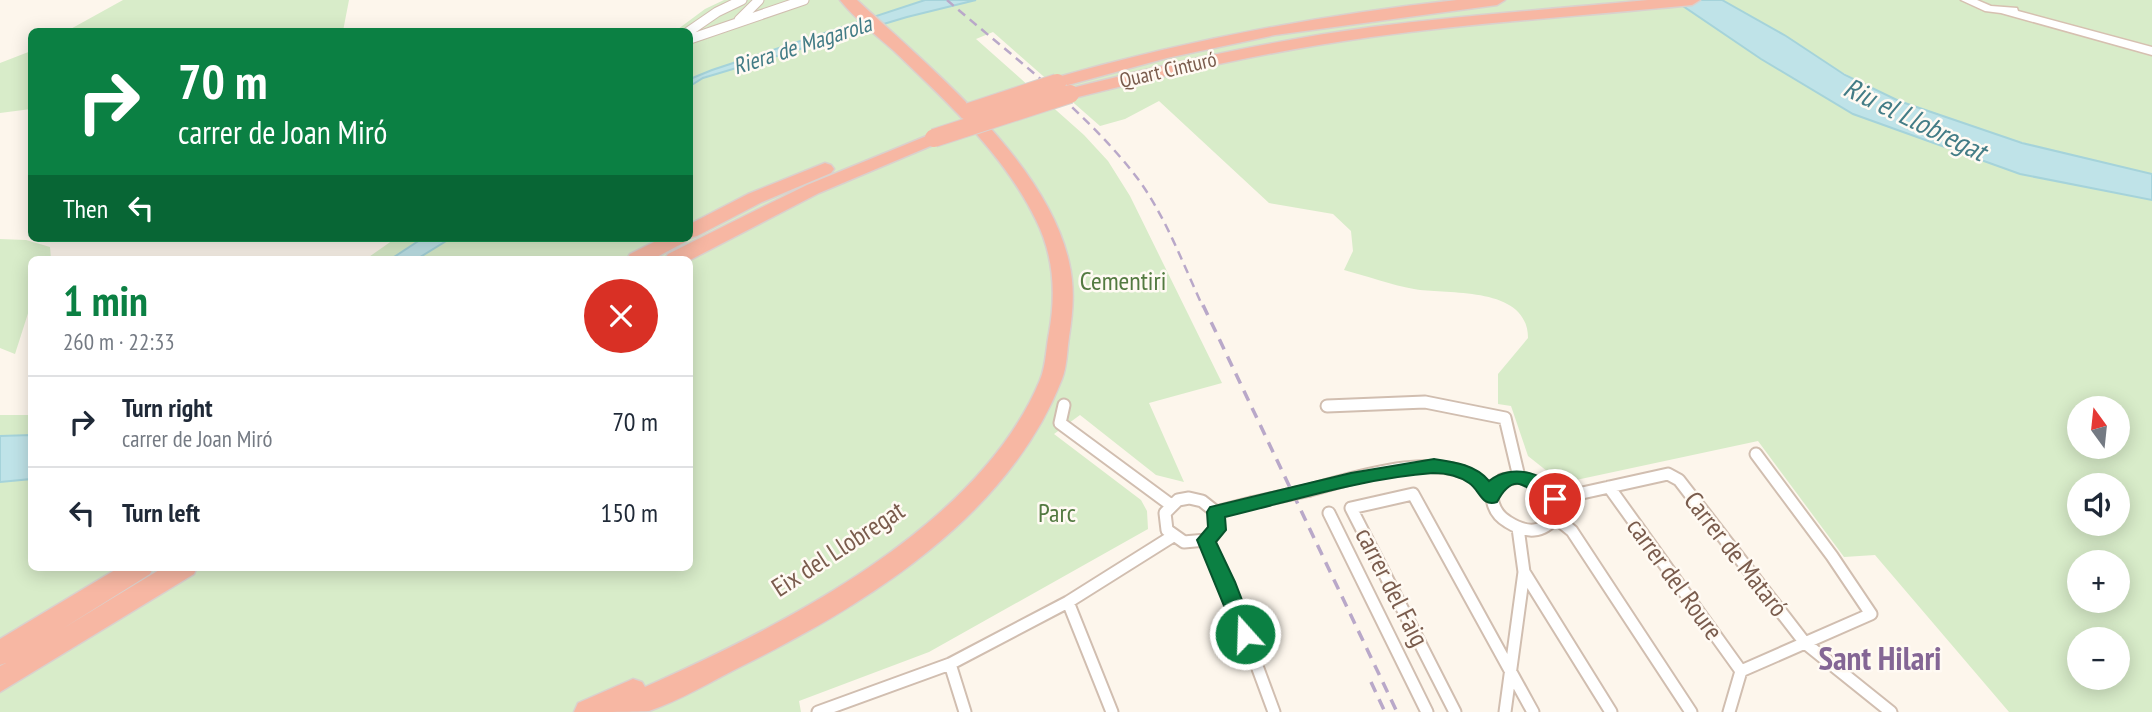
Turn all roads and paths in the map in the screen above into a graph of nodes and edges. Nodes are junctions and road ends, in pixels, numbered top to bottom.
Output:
1 (741, 0) edge
2 (760, 0) edge
3 (804, 0) edge
4 (848, 0) edge
5 (1497, 0) edge
6 (1692, 0) edge
7 (1967, 0) edge
8 (2020, 2) edge
9 (2005, 11) junction
10 (2038, 20) junction
11 (738, 21) junction
12 (693, 29) edge
13 (693, 38) edge
14 (2152, 51) edge
15 (1063, 89) junction
16 (929, 133) junction
17 (1026, 190) junction
18 (693, 230) edge
19 (670, 242) edge
20 (644, 256) edge
21 (681, 256) edge
22 (1064, 405) dead end
23 (1327, 406) dead end
24 (1756, 454) dead end
25 (1519, 477) junction
26 (1609, 487) junction
27 (1491, 497) junction
28 (1555, 499) junction
29 (1171, 505) junction
30 (1216, 512) junction
31 (1329, 513) dead end
32 (1556, 518) junction
33 (1518, 528) junction
34 (1172, 536) junction
35 (1206, 540) junction
36 (134, 571) edge
37 (178, 571) edge
38 (1524, 572) junction
39 (1068, 602) junction
40 (1805, 643) junction
41 (0, 653) edge
42 (950, 664) junction
43 (1509, 667) junction
44 (1741, 671) junction
45 (0, 680) edge
46 (587, 712) edge
47 (618, 712) edge
48 (818, 712) edge
49 (965, 712) edge
50 (1112, 712) edge
51 (1274, 712) edge
52 (1427, 712) edge
53 (1455, 712) edge
54 (1505, 712) edge
55 (1534, 712) edge
56 (1611, 712) edge
57 (1691, 712) edge
58 (1729, 712) edge
59 (1891, 712) edge

1 - 12 street
2 - 11 street
3 - 11 street
4 - 17 highway, Eix del Llobregat
5 - 15 highway, Quart Cinturó
6 - 15 highway, Quart Cinturó
7 - 9 street
8 - 9 street
8 - 10 street
9 - 10 street
10 - 14 street
11 - 13 street
15 - 16 highway, Quart Cinturó, bridge
16 - 18 highway, Quart Cinturó
16 - 21 highway, Quart Cinturó
17 - 46 highway, Eix del Llobregat
17 - 47 highway, Eix del Llobregat
19 - 20 highway
22 - 29 street
23 - 25 street
24 - 40 street
25 - 27 street
25 - 28 street
26 - 28 street, Carrer de Mataró
26 - 40 street, Carrer de Mataró
26 - 44 street, carrer del Roure
27 - 30 street, bridge
27 - 33 street
28 - 32 street
29 - 30 street
29 - 34 street
30 - 35 street
31 - 52 street
32 - 33 street
32 - 57 street
33 - 38 street
34 - 35 street
34 - 39 street
35 - 51 street
36 - 41 highway
37 - 45 highway
38 - 43 street
38 - 56 street
39 - 42 street
39 - 50 street
40 - 44 street
40 - 59 street, Carrer de Mataró
42 - 48 street
42 - 49 street
43 - 53 street, carrer del Faig
43 - 54 street
43 - 55 street
44 - 58 street

